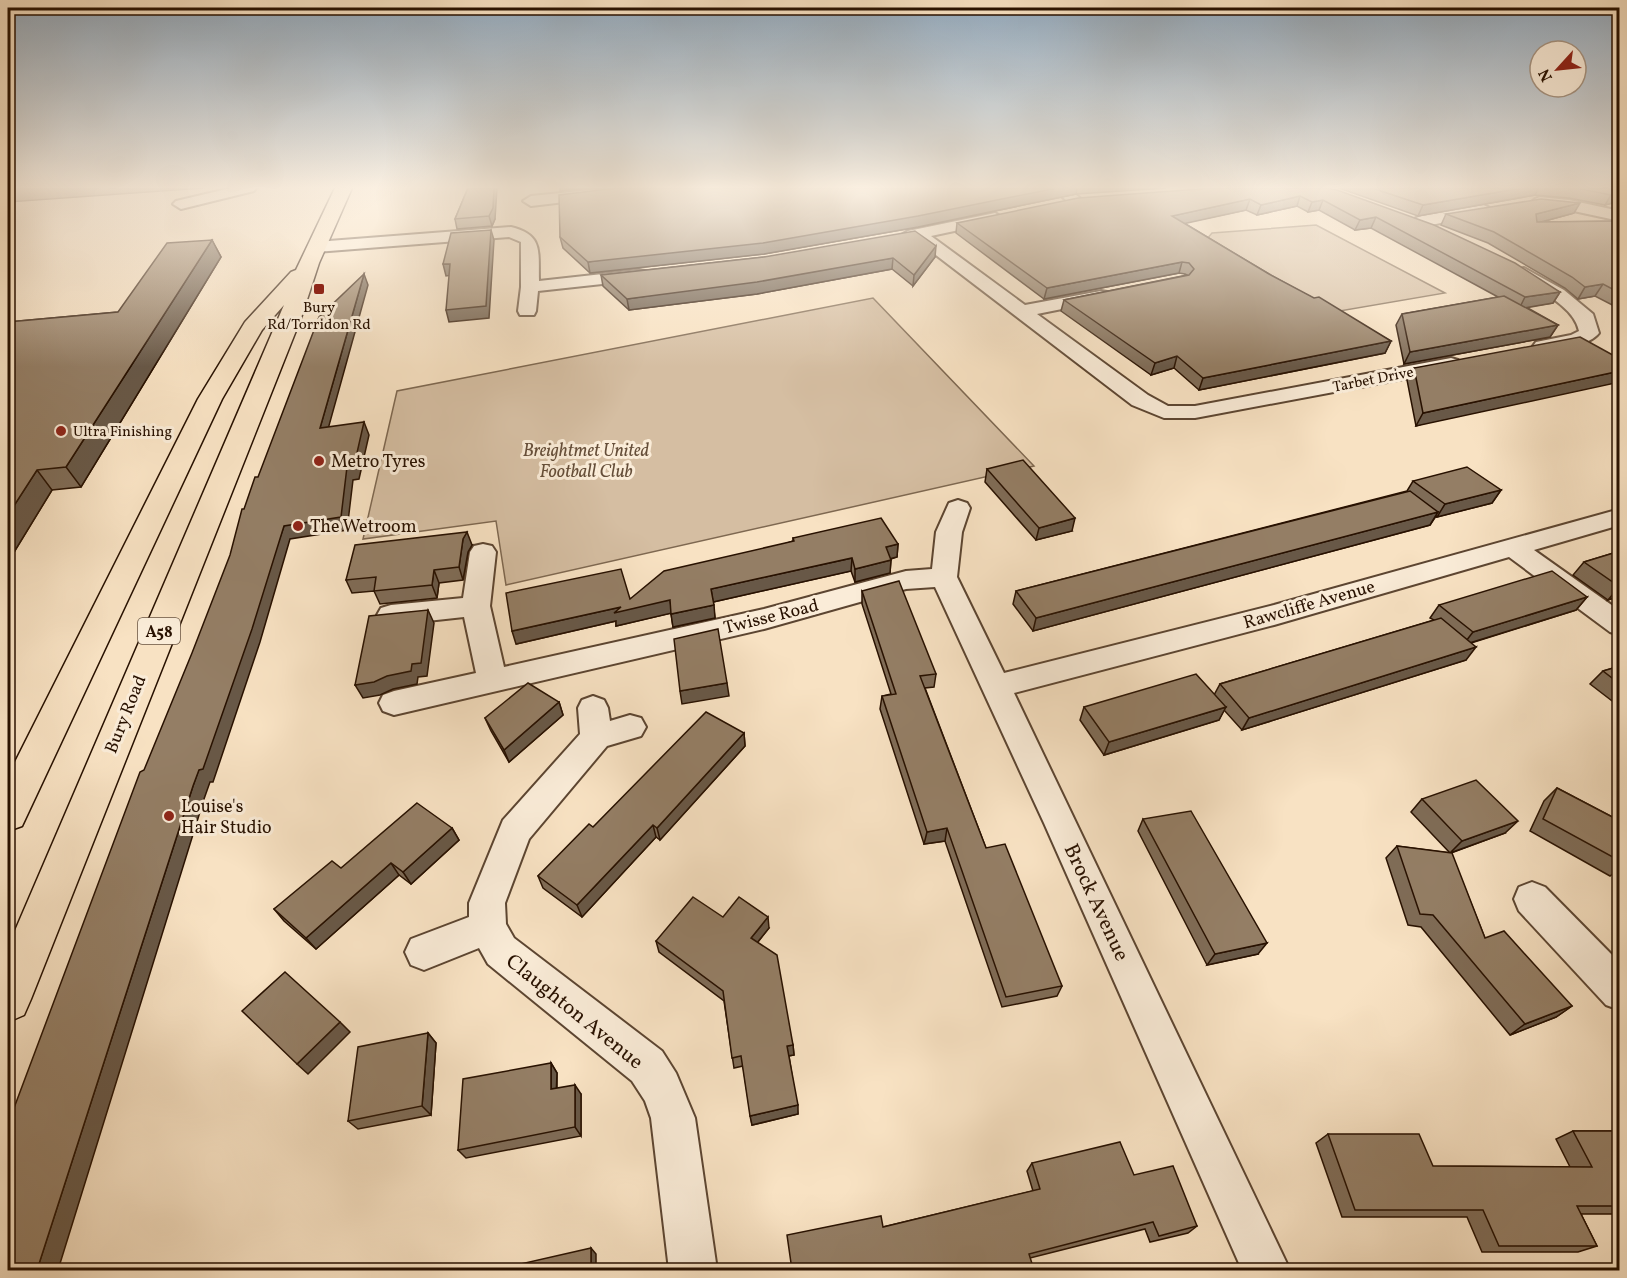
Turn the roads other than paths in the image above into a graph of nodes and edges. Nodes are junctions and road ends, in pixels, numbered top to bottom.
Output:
1 (315, 248) edge
2 (376, 248) edge
3 (529, 248) edge
4 (937, 248) edge
5 (312, 255) junction
6 (1506, 262) edge
7 (659, 273) edge
8 (530, 287) junction
9 (1113, 294) edge
10 (527, 310) dead end
11 (1025, 311) junction
12 (1523, 350) edge
13 (1468, 361) edge
14 (1620, 518) edge
15 (944, 522) dead end
16 (1513, 547) junction
17 (483, 552) dead end
18 (944, 577) junction
19 (476, 606) junction
20 (374, 617) edge
21 (1620, 625) edge
22 (492, 681) junction
23 (997, 686) junction
24 (394, 703) dead end
25 (606, 724) dead end
26 (8, 814) edge
27 (1532, 899) dead end
28 (487, 927) junction
29 (424, 952) dead end
30 (1620, 991) edge
31 (8, 999) edge
32 (693, 1270) edge
33 (1266, 1270) edge

1 - 5 highway, Bury Road / A58
2 - 5 street
3 - 8 street
4 - 11 street, Tarbet Drive
5 - 26 highway, Bury Road / A58
5 - 31 highway, Bury Road / A58
6 - 12 street
7 - 8 street
8 - 10 street
9 - 11 street
11 - 13 street, Tarbet Drive
14 - 16 street, Rawcliffe Avenue
15 - 18 street
16 - 21 street
16 - 23 street, Rawcliffe Avenue
17 - 19 street
18 - 22 street, Twisse Road
18 - 23 street, Brock Avenue
19 - 20 street
19 - 22 street
22 - 24 street, Twisse Road
23 - 33 street, Brock Avenue
25 - 28 street
27 - 30 street
28 - 29 street
28 - 32 street, Claughton Avenue

